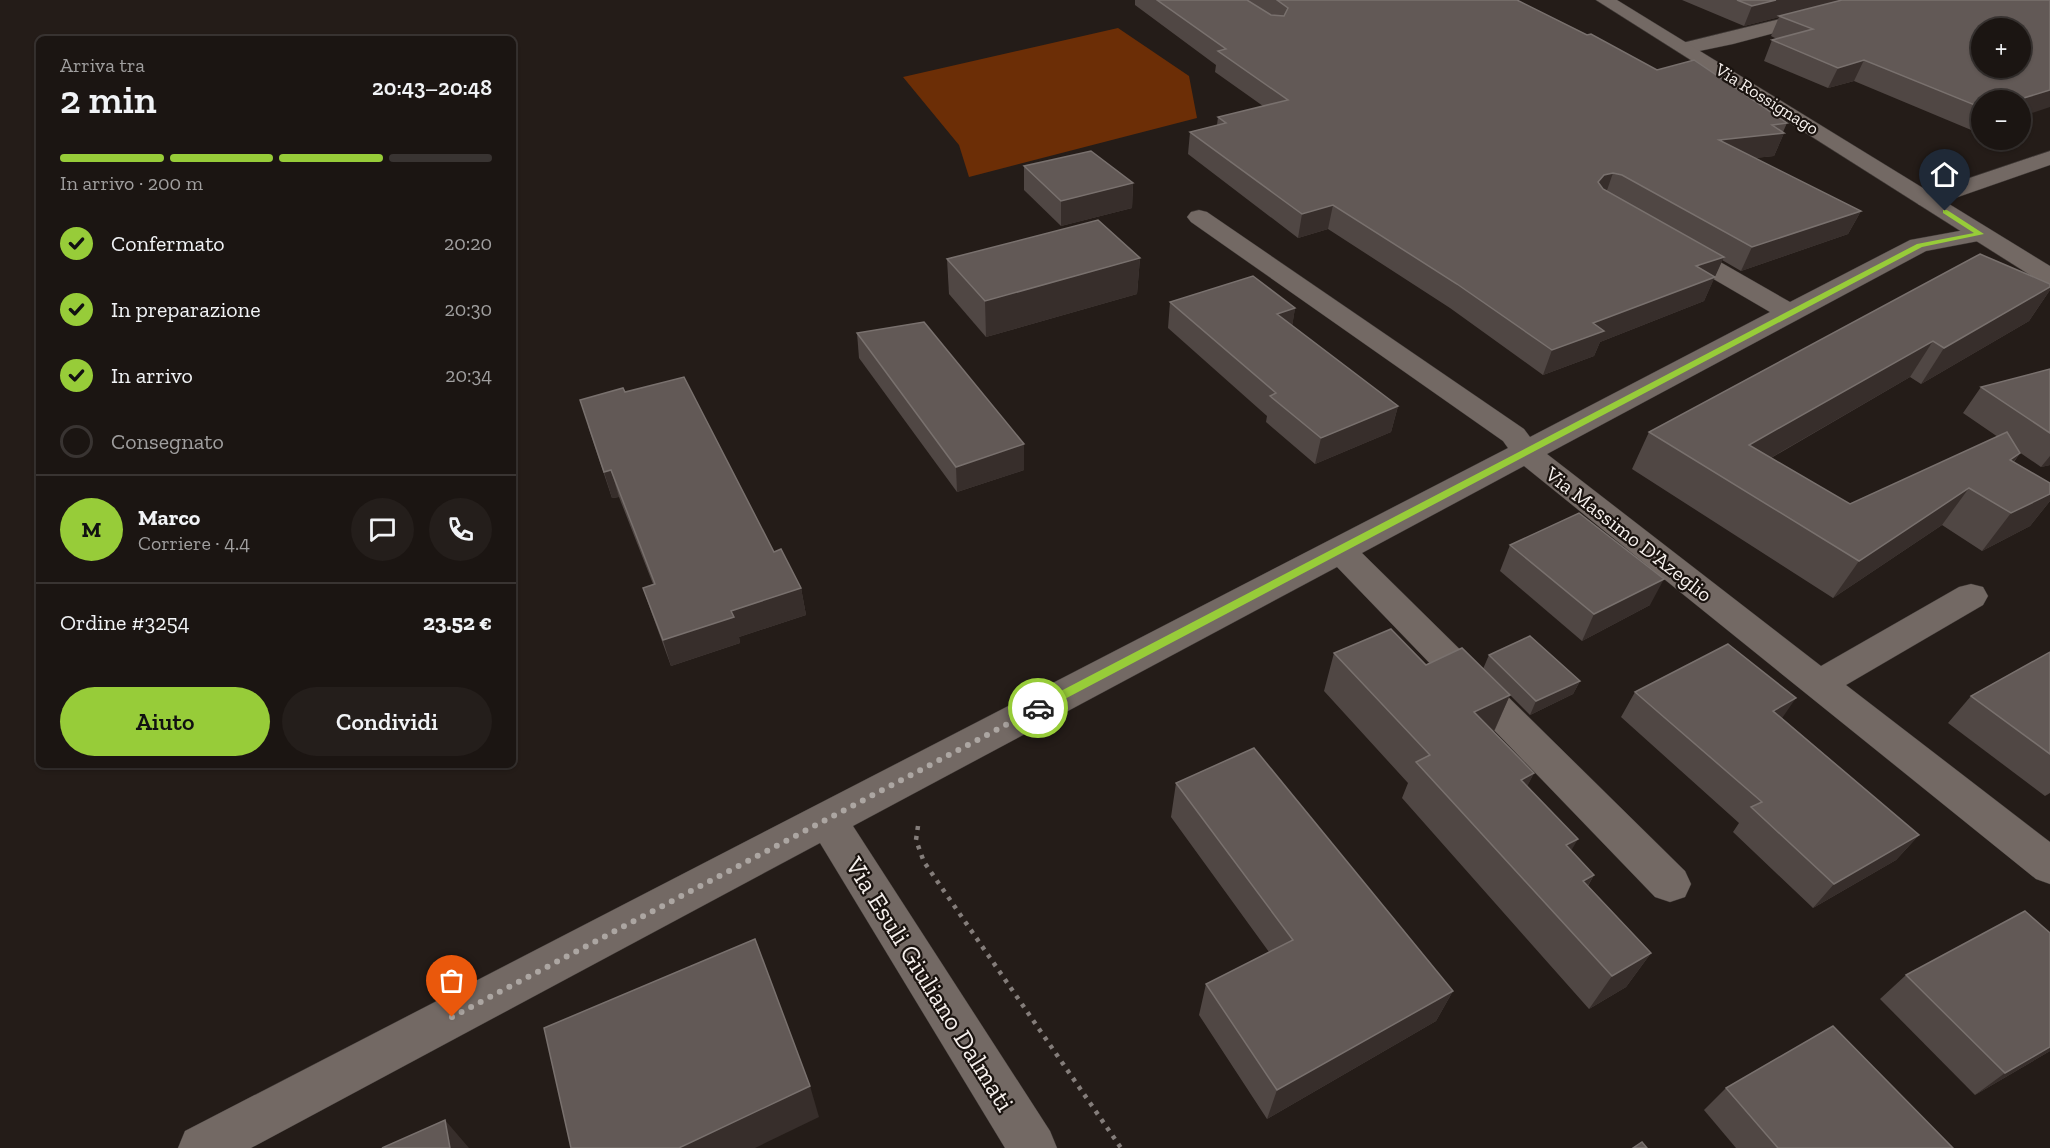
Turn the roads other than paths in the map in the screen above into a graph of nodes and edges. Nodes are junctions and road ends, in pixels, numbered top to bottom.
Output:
1 (1605, 0) edge
2 (1877, 0) edge
3 (1685, 48) junction
4 (2050, 158) edge
5 (1927, 200) junction
6 (1199, 217) dead end
7 (1654, 234) edge
8 (1981, 234) junction
9 (2050, 277) edge
10 (1790, 313) junction
11 (1525, 452) junction
12 (1339, 549) junction
13 (1971, 596) dead end
14 (1819, 684) junction
15 (826, 820) junction
16 (2050, 866) edge
17 (1670, 884) dead end
18 (202, 1148) edge
19 (1033, 1148) edge

1 - 3 street, Via Rossignago
2 - 3 street
3 - 5 street, Via Rossignago
4 - 5 street
5 - 8 street, Via Rossignago
6 - 11 street, Via Massimo D'Azeglio
7 - 10 street
8 - 9 street, Via Rossignago
8 - 10 street
10 - 11 street
11 - 12 street
11 - 14 street, Via Massimo D'Azeglio
12 - 15 street
12 - 17 street
13 - 14 street
14 - 16 street, Via Massimo D'Azeglio
15 - 18 street
15 - 19 street, Via Esuli Giuliano Dalmati

